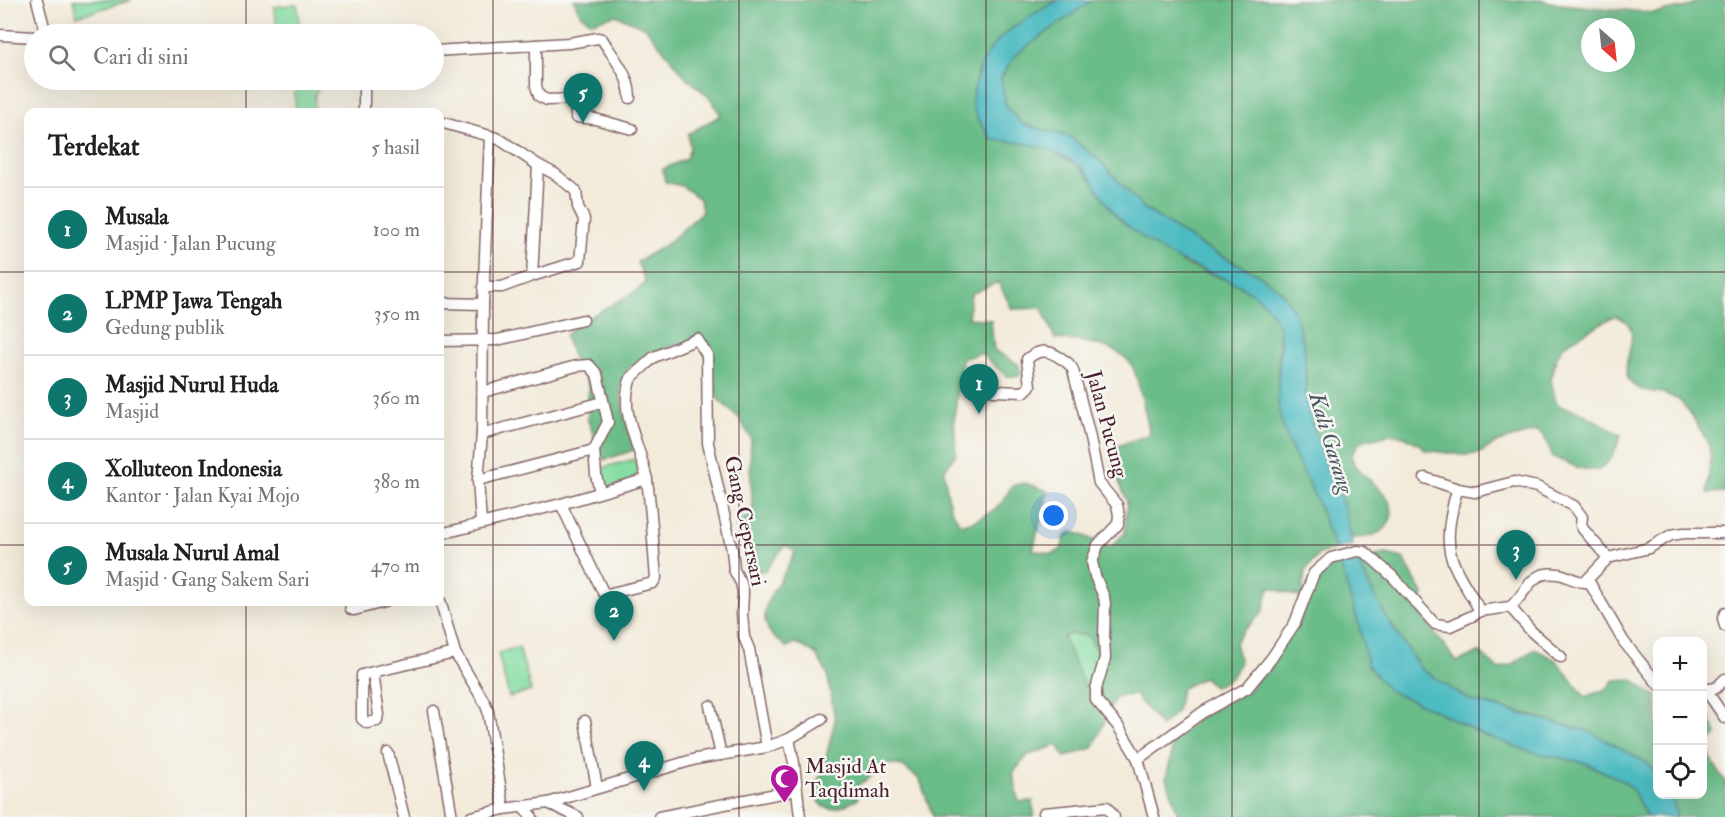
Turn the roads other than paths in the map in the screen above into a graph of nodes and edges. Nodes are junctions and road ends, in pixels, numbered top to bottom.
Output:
1 (37, 0) edge
2 (43, 24) edge
3 (0, 35) edge
4 (24, 36) edge
5 (536, 45) junction
6 (444, 50) edge
7 (364, 90) edge
8 (630, 98) dead end
9 (364, 108) edge
10 (444, 123) edge
11 (632, 129) dead end
12 (490, 136) junction
13 (538, 165) junction
14 (532, 276) junction
15 (483, 287) junction
16 (444, 303) edge
17 (483, 304) junction
18 (583, 320) dead end
19 (444, 341) edge
20 (482, 342) junction
21 (483, 392) junction
22 (994, 392) dead end
23 (603, 402) junction
24 (482, 434) junction
25 (594, 450) junction
26 (1425, 478) dead end
27 (647, 479) junction
28 (478, 480) junction
29 (1458, 489) junction
30 (600, 492) junction
31 (561, 504) junction
32 (480, 523) junction
33 (444, 533) edge
34 (1725, 533) edge
35 (1608, 558) junction
36 (1588, 580) junction
37 (351, 606) edge
38 (369, 606) edge
39 (442, 606) edge
40 (1510, 607) junction
41 (1480, 610) junction
42 (1725, 613) edge
43 (1725, 626) edge
44 (455, 653) junction
45 (1561, 657) dead end
46 (373, 672) dead end
47 (1653, 678) edge
48 (1725, 679) edge
49 (1707, 689) edge
50 (1705, 691) edge
51 (710, 706) dead end
52 (434, 711) dead end
53 (1725, 718) edge
54 (822, 719) dead end
55 (585, 721) dead end
56 (789, 739) junction
57 (767, 747) junction
58 (388, 753) dead end
59 (721, 755) junction
60 (1138, 759) junction
61 (597, 788) junction
62 (796, 790) junction
63 (548, 803) junction
64 (522, 807) junction
65 (504, 809) junction
66 (1044, 813) dead end
67 (404, 817) edge
68 (452, 817) edge
69 (471, 817) edge
70 (532, 817) edge
71 (578, 817) edge
72 (659, 817) edge
73 (800, 817) edge
74 (1114, 817) edge
75 (1154, 817) edge

1 - 2 street
3 - 4 street
5 - 6 street
5 - 8 street
5 - 11 street
7 - 9 street
10 - 12 street
12 - 13 street
12 - 15 street
13 - 14 street
13 - 14 street
14 - 15 street
15 - 17 street
16 - 17 street
17 - 20 street
18 - 20 street
19 - 20 street
20 - 21 street
21 - 23 street
21 - 24 street
22 - 60 street, Jalan Pucung
23 - 24 street
23 - 25 street
24 - 28 street
25 - 28 street
25 - 30 street
26 - 29 street
27 - 30 street
27 - 31 street
27 - 57 street, Gang Cepersari
28 - 32 street
29 - 35 street
29 - 41 street
30 - 31 street
31 - 32 street
32 - 33 street
34 - 35 street
35 - 36 street
36 - 40 street
36 - 47 street
37 - 38 street
39 - 44 street
40 - 41 street
40 - 45 street
41 - 60 street
42 - 43 street
44 - 46 street
44 - 65 street
48 - 49 street
50 - 53 street
51 - 59 street
52 - 68 street
54 - 56 street
55 - 61 street
56 - 57 street
56 - 62 street
57 - 59 street
58 - 67 street
59 - 61 street
60 - 75 street, Jalan Pucung
61 - 63 street
62 - 72 street
62 - 73 street
63 - 64 street
63 - 71 street
64 - 65 street
64 - 70 street
65 - 69 street
66 - 74 street

